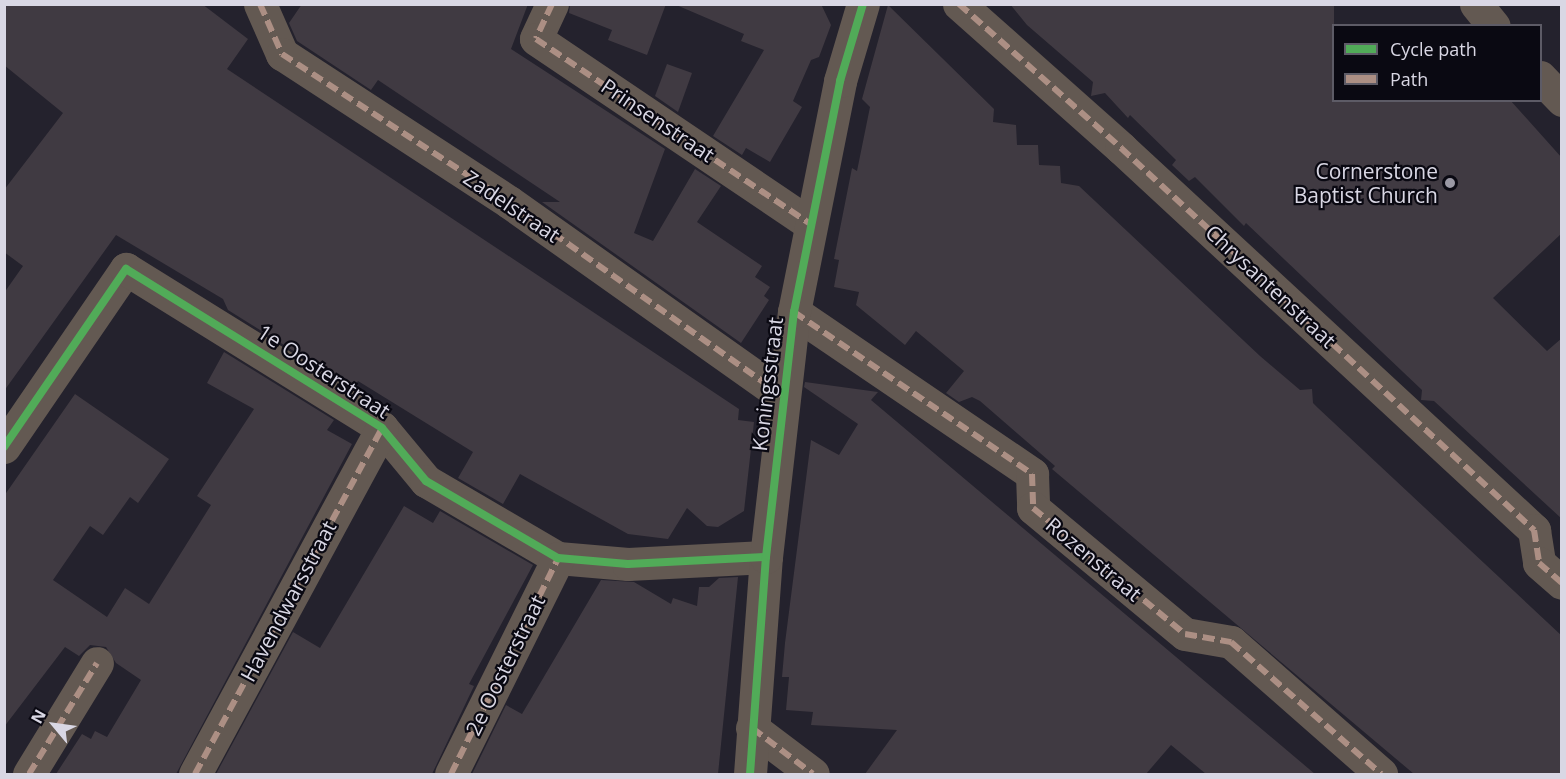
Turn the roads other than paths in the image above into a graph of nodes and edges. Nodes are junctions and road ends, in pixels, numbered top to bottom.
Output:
1 (260, 4) edge
2 (552, 4) edge
3 (863, 4) edge
4 (959, 4) edge
5 (1476, 4) edge
6 (1492, 24) edge
7 (1542, 78) edge
8 (1562, 100) edge
9 (810, 224) junction
10 (794, 312) junction
11 (782, 395) junction
12 (382, 428) junction
13 (4, 447) edge
14 (766, 557) junction
15 (558, 558) junction
16 (1562, 583) edge
17 (97, 663) dead end
18 (752, 728) junction
19 (29, 774) edge
20 (195, 774) edge
21 (454, 774) edge
22 (750, 774) edge
23 (813, 774) edge
24 (1381, 774) edge

1 - 11 street, Zadelstraat
2 - 9 street, Prinsenstraat
3 - 9 street, Koningsstraat
4 - 16 street, Chrysantenstraat
5 - 6 street
7 - 8 street
9 - 10 street, Koningsstraat
10 - 11 street, Koningsstraat
10 - 24 street, Rozenstraat
11 - 14 street, Koningsstraat
12 - 13 street, 1e Oosterstraat
12 - 15 street, 1e Oosterstraat
12 - 20 street, Havendwarsstraat
14 - 15 street, 1e Oosterstraat
14 - 18 street, Koningsstraat
15 - 21 street, 2e Oosterstraat
17 - 19 street
18 - 22 street, Koningsstraat
18 - 23 street

